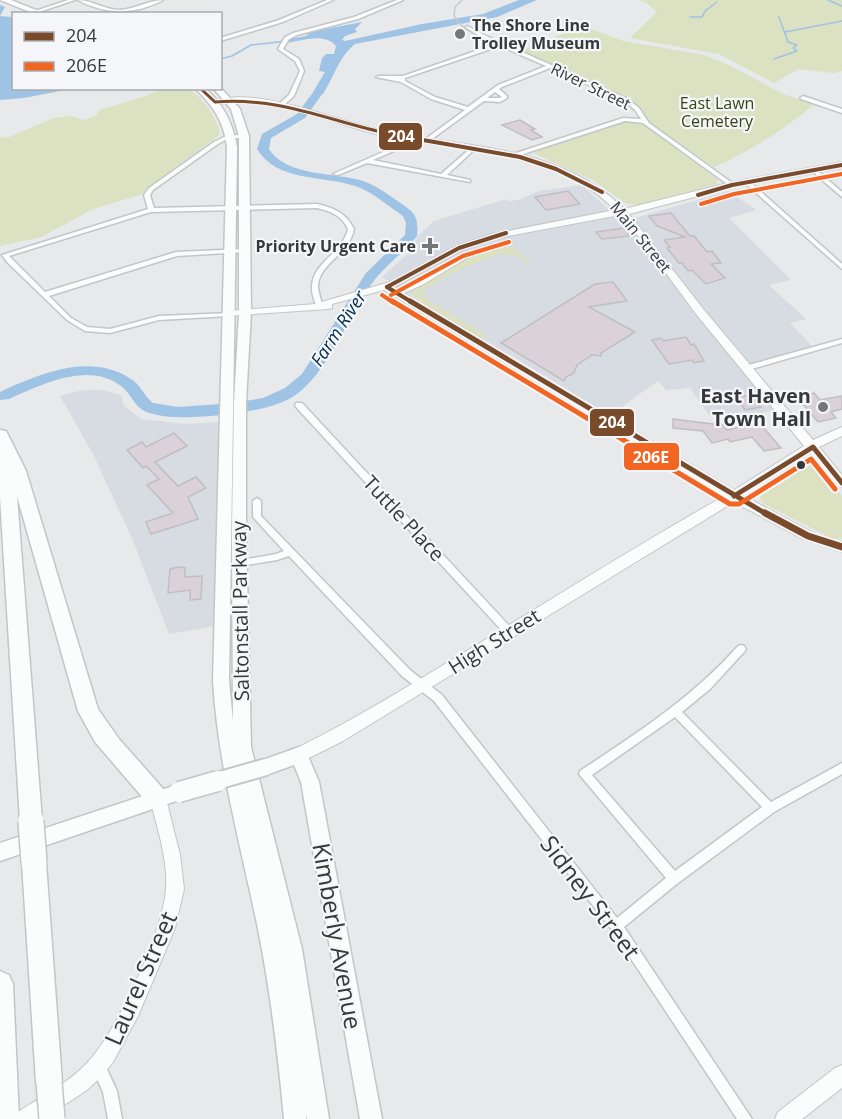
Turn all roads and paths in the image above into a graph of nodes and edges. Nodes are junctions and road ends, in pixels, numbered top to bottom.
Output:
1 (4, 0) edge
2 (73, 0) edge
3 (80, 0) edge
4 (161, 0) edge
5 (331, 0) edge
6 (402, 0) edge
7 (40, 12) edge
8 (127, 12) edge
9 (136, 12) edge
10 (467, 27) dead end
11 (222, 39) edge
12 (500, 44) junction
13 (551, 66) junction
14 (202, 90) edge
15 (219, 90) edge
16 (496, 90) junction
17 (803, 98) dead end
18 (229, 99) junction
19 (482, 99) junction
20 (215, 102) junction
21 (283, 103) junction
22 (468, 109) junction
23 (842, 111) edge
24 (639, 114) junction
25 (630, 118) junction
26 (644, 121) junction
27 (243, 124) junction
28 (228, 126) junction
29 (244, 136) junction
30 (231, 138) junction
31 (421, 140) junction
32 (472, 149) junction
33 (528, 150) junction
34 (512, 156) junction
35 (368, 161) junction
36 (538, 162) junction
37 (842, 165) edge
38 (336, 174) dead end
39 (818, 174) dead end
40 (442, 176) junction
41 (468, 182) dead end
42 (748, 183) junction
43 (732, 185) junction
44 (842, 195) edge
45 (244, 208) junction
46 (151, 210) junction
47 (230, 210) junction
48 (625, 213) junction
49 (243, 250) junction
50 (228, 251) junction
51 (842, 267) edge
52 (391, 290) junction
53 (44, 295) junction
54 (319, 306) junction
55 (244, 312) junction
56 (229, 314) junction
57 (842, 341) edge
58 (748, 368) junction
59 (299, 405) dead end
60 (234, 407) junction
61 (842, 431) edge
62 (0, 435) edge
63 (0, 446) edge
64 (813, 447) junction
65 (842, 483) edge
66 (734, 496) junction
67 (257, 501) dead end
68 (842, 547) edge
69 (289, 552) junction
70 (240, 563) junction
71 (509, 632) junction
72 (741, 649) dead end
73 (423, 685) junction
74 (676, 712) junction
75 (299, 755) junction
76 (842, 768) edge
77 (158, 799) junction
78 (770, 808) junction
79 (0, 852) edge
80 (674, 879) junction
81 (616, 926) junction
82 (0, 984) edge
83 (98, 1066) junction
84 (842, 1076) edge
85 (12, 1116) edge
86 (52, 1119) edge
87 (115, 1119) edge
88 (295, 1119) edge
89 (318, 1119) edge
90 (371, 1119) edge
91 (745, 1119) edge
92 (785, 1119) edge

1 - 7 main road
2 - 7 street
3 - 8 street
4 - 9 street
5 - 11 street
6 - 21 street
10 - 12 street, River Street
12 - 13 street, River Street
12 - 22 street
13 - 16 street
13 - 24 street, River Street
14 - 20 main road, Saltonstall Parkway
15 - 18 main road, Saltonstall Parkway
16 - 19 street
16 - 19 street
17 - 23 street
18 - 20 main road, Main Street
18 - 21 main road, Main Street
18 - 27 main road, Saltonstall Parkway
19 - 22 street
20 - 28 main road, Saltonstall Parkway
21 - 31 main road, Main Street
22 - 31 street
24 - 25 street
24 - 26 street, River Street
25 - 26 street
25 - 33 street
26 - 43 street, River Street
27 - 28 main road
27 - 29 main road, Saltonstall Parkway
28 - 30 main road, Saltonstall Parkway
29 - 30 street
29 - 45 main road, Saltonstall Parkway
30 - 46 street
30 - 47 main road, Saltonstall Parkway
31 - 32 main road, Main Street
31 - 35 street
32 - 34 main road, Main Street
32 - 40 street
33 - 34 street
33 - 36 street
34 - 36 main road, Main Street
35 - 38 street
35 - 40 street
36 - 48 main road, Main Street
37 - 42 main road
39 - 44 street
40 - 41 street
42 - 43 main road
42 - 51 street
43 - 48 main road
45 - 47 street
45 - 49 main road, Saltonstall Parkway
45 - 54 street
46 - 47 street
46 - 53 street
47 - 50 main road, Saltonstall Parkway
48 - 52 main road
48 - 58 main road, Main Street
49 - 50 street
49 - 55 main road, Saltonstall Parkway
50 - 53 street
50 - 56 main road, Saltonstall Parkway
52 - 54 main road
52 - 66 main road
53 - 56 street
54 - 55 main road
55 - 56 main road
55 - 60 main road, Saltonstall Parkway
56 - 60 main road, Saltonstall Parkway
57 - 58 street
58 - 64 main road, Main Street
59 - 71 street, Tuttle Place
60 - 70 main road, Saltonstall Parkway
60 - 88 main road, Saltonstall Parkway
61 - 64 main road, High Street
62 - 77 highway
63 - 86 highway, bridge
64 - 65 main road, Main Street
64 - 66 main road, High Street
66 - 68 main road
66 - 71 main road, High Street
67 - 69 street, Sidney Street
69 - 70 street
69 - 73 street, Sidney Street
70 - 89 main road, Saltonstall Parkway
71 - 73 main road, High Street
72 - 74 street
73 - 75 main road, High Street
73 - 81 street, Sidney Street
74 - 78 street
74 - 80 street
75 - 77 main road, High Street, bridge
75 - 90 main road, Kimberly Avenue
76 - 78 street
77 - 79 main road, High Street
77 - 83 main road, Laurel Street
78 - 80 street
80 - 81 street
81 - 91 street, Sidney Street
82 - 85 highway
83 - 85 main road, Laurel Street
83 - 87 street
84 - 92 main road

